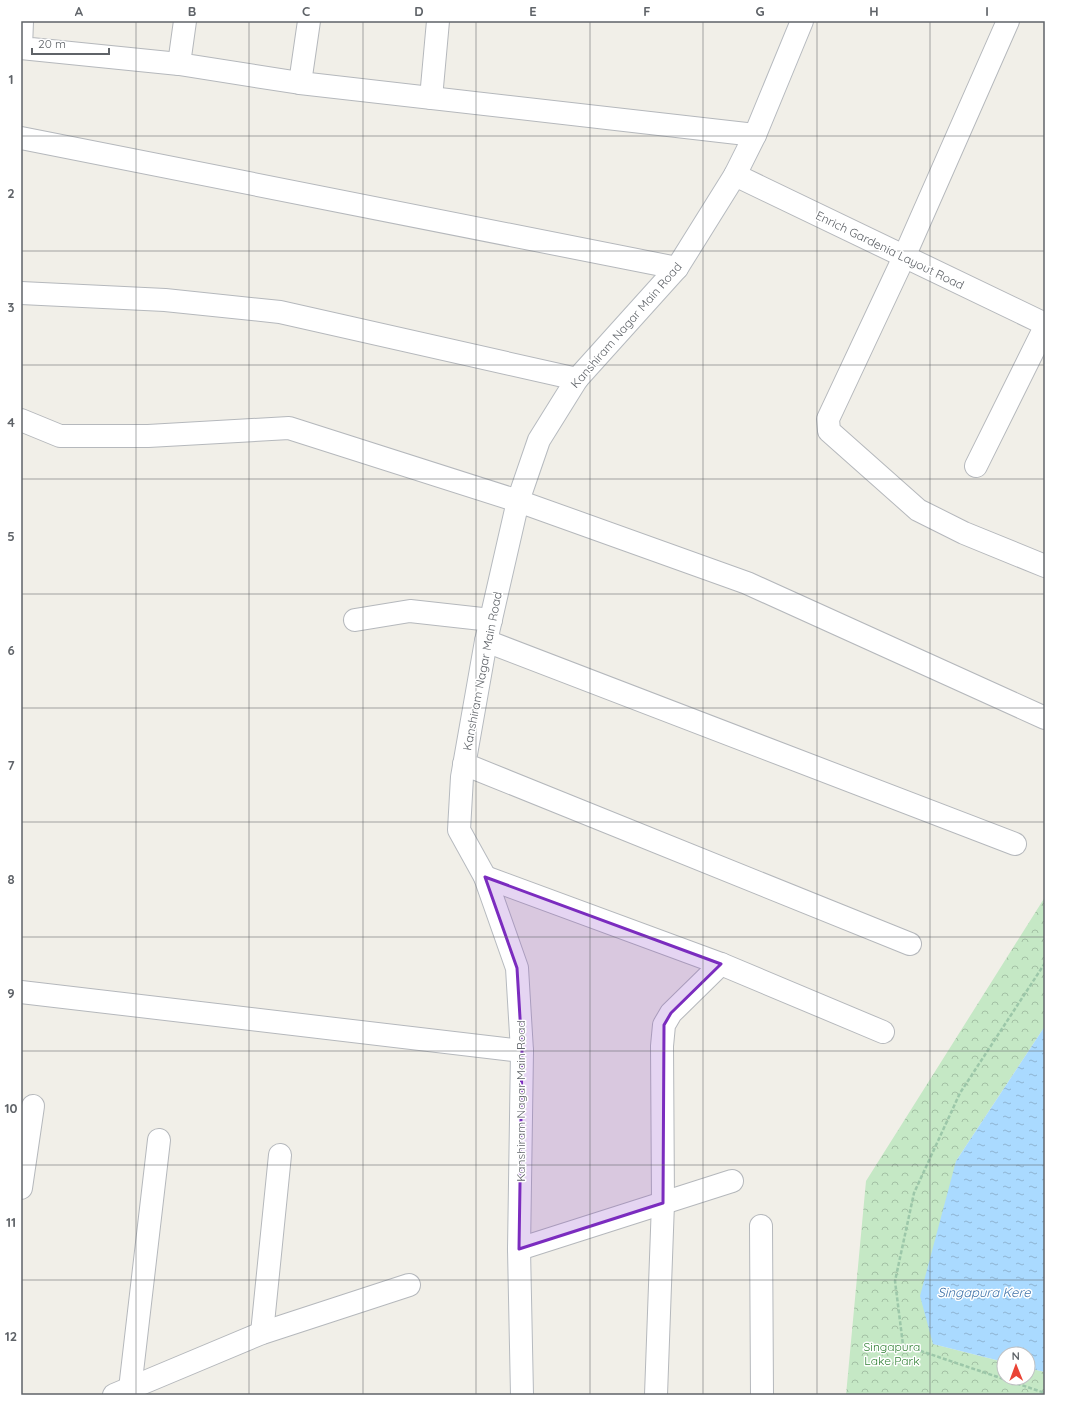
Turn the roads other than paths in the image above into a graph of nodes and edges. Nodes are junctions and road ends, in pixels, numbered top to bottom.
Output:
1 (22, 21) edge
2 (185, 21) edge
3 (309, 21) edge
4 (438, 21) edge
5 (802, 21) edge
6 (1008, 21) edge
7 (21, 49) edge
8 (179, 64) junction
9 (300, 83) junction
10 (431, 98) junction
11 (755, 135) junction
12 (21, 138) edge
13 (735, 176) junction
14 (904, 257) junction
15 (677, 268) junction
16 (21, 293) edge
17 (1045, 326) edge
18 (577, 379) junction
19 (21, 420) edge
20 (976, 466) dead end
21 (518, 501) junction
22 (1045, 566) edge
23 (355, 620) dead end
24 (489, 630) junction
25 (1045, 718) edge
26 (464, 764) junction
27 (1015, 844) dead end
28 (485, 877) junction
29 (910, 944) dead end
30 (721, 964) junction
31 (21, 992) edge
32 (883, 1032) dead end
33 (522, 1051) junction
34 (33, 1106) dead end
35 (159, 1140) dead end
36 (280, 1154) dead end
37 (732, 1181) dead end
38 (21, 1188) edge
39 (663, 1203) junction
40 (761, 1226) dead end
41 (519, 1249) junction
42 (409, 1285) dead end
43 (262, 1333) junction
44 (122, 1392) edge
45 (522, 1395) edge
46 (656, 1395) edge
47 (762, 1395) edge

1 - 7 street
2 - 8 street
3 - 9 street
4 - 10 street
5 - 11 street, Kanshiram Nagar Main Road
6 - 14 street
7 - 8 street
8 - 9 street
9 - 10 street
10 - 11 street
11 - 13 street, Kanshiram Nagar Main Road
12 - 15 street
13 - 14 street, Enrich Gardenia Layout Road
13 - 15 street, Kanshiram Nagar Main Road
14 - 17 street, Enrich Gardenia Layout Road
14 - 22 street
15 - 18 street, Kanshiram Nagar Main Road
16 - 18 street
17 - 20 street
18 - 21 street, Kanshiram Nagar Main Road
19 - 21 street
21 - 24 street, Kanshiram Nagar Main Road
21 - 25 street
23 - 24 street
24 - 26 street, Kanshiram Nagar Main Road
24 - 27 street
26 - 28 street, Kanshiram Nagar Main Road
26 - 29 street
28 - 30 street
28 - 33 street, Kanshiram Nagar Main Road
30 - 32 street
30 - 39 street
31 - 33 street
33 - 41 street, Kanshiram Nagar Main Road
34 - 38 street
35 - 44 street
36 - 43 street
37 - 39 street
39 - 41 street
39 - 46 street
40 - 47 street
41 - 45 street, Kanshiram Nagar Main Road
42 - 43 street
43 - 44 street

